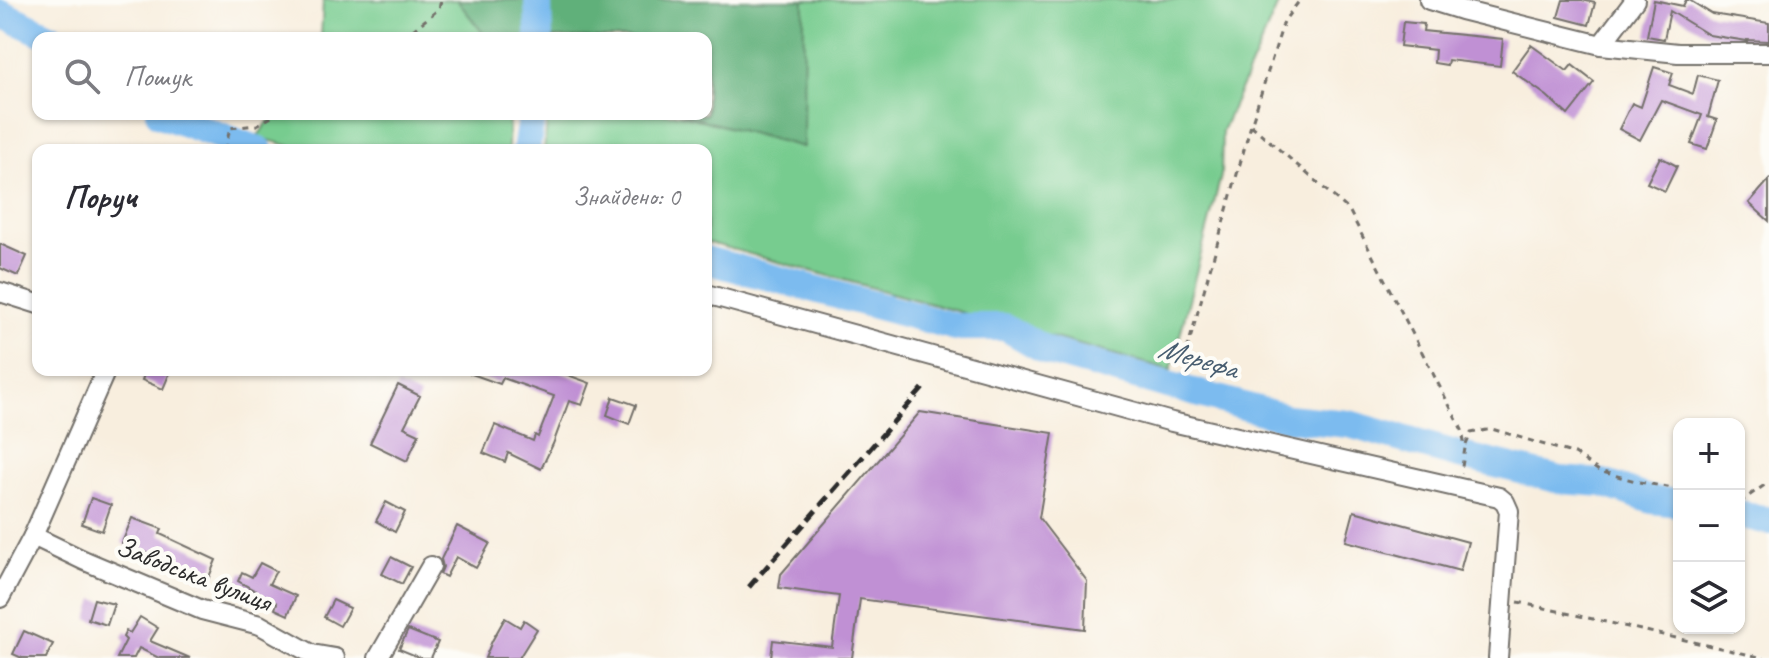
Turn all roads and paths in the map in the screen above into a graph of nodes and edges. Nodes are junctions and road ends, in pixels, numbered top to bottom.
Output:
1 (441, 0) edge
2 (1300, 0) edge
3 (1429, 0) edge
4 (1635, 0) edge
5 (410, 32) edge
6 (1601, 45) junction
7 (1769, 53) edge
8 (266, 120) edge
9 (1251, 125) junction
10 (226, 144) edge
11 (0, 292) edge
12 (712, 296) edge
13 (32, 302) edge
14 (1187, 350) dead end
15 (103, 376) edge
16 (1465, 448) junction
17 (1463, 465) dead end
18 (1769, 482) edge
19 (1673, 488) edge
20 (1745, 499) edge
21 (33, 536) junction
22 (431, 566) dead end
23 (0, 598) edge
24 (1503, 599) junction
25 (335, 658) edge
26 (378, 658) edge
27 (1498, 658) edge
28 (1764, 658) edge

1 - 5 path
2 - 9 path
3 - 6 street
4 - 6 street
6 - 7 street
8 - 10 path
9 - 14 path
9 - 16 path
11 - 13 street
12 - 24 street
15 - 21 street
16 - 17 path
16 - 19 path
18 - 20 path
21 - 23 street
21 - 25 street, Заводська вулиця
22 - 26 street
24 - 27 street
24 - 28 path

